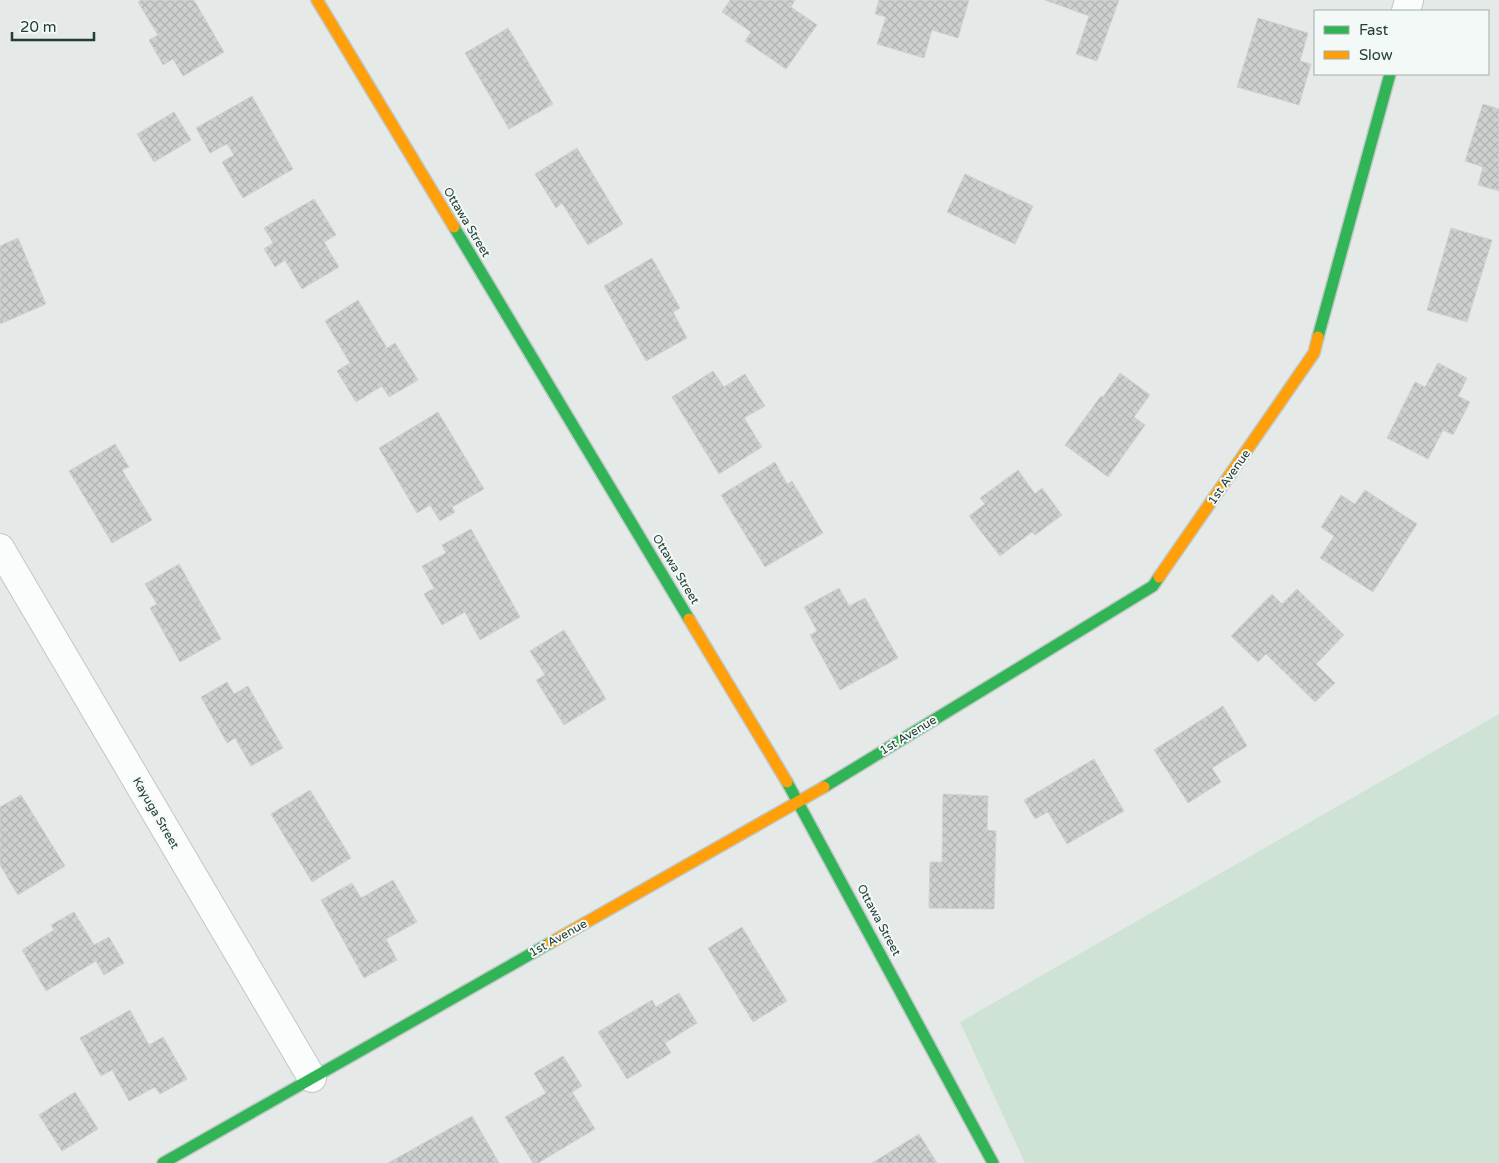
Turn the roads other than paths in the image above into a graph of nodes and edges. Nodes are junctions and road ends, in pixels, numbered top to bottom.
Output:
1 (316, 0) edge
2 (1390, 75) edge
3 (0, 548) edge
4 (800, 802) junction
5 (312, 1078) junction
6 (163, 1163) edge
7 (993, 1163) edge

1 - 4 street, Ottawa Street
2 - 4 street, 1st Avenue
3 - 5 street, Kayuga Street
4 - 5 street, 1st Avenue
4 - 7 street, Ottawa Street
5 - 6 street, 1st Avenue

